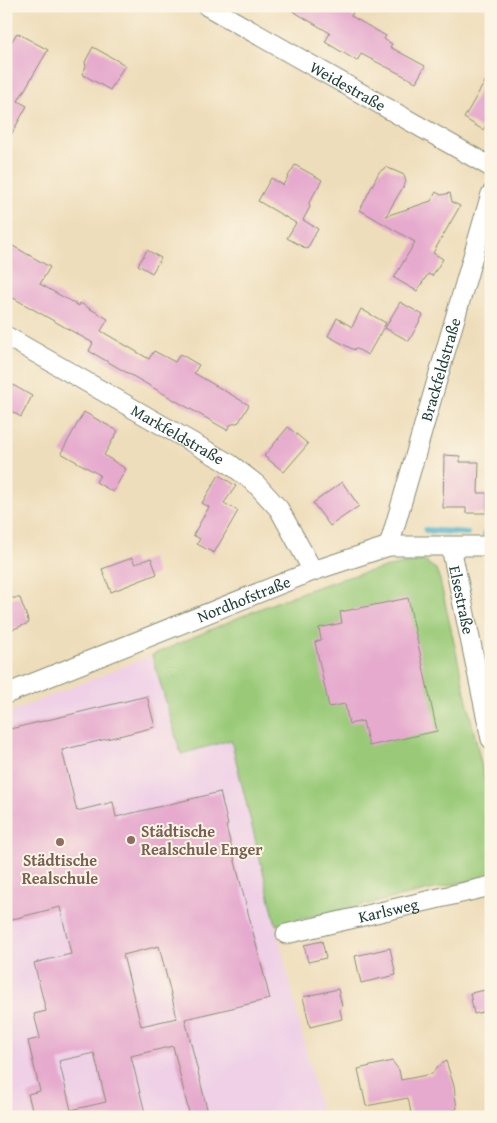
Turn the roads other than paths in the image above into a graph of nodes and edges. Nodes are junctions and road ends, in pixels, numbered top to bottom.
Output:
1 (207, 6) edge
2 (491, 167) edge
3 (491, 194) edge
4 (6, 336) edge
5 (389, 546) junction
6 (491, 546) edge
7 (451, 547) junction
8 (313, 571) junction
9 (6, 694) edge
10 (491, 740) edge
11 (491, 886) edge
12 (286, 934) dead end

1 - 2 street, Weidestraße
3 - 5 street, Brackfeldstraße
4 - 8 street, Markfeldstraße
5 - 7 street, Nordhofstraße
5 - 8 street, Nordhofstraße
6 - 7 street, Nordhofstraße
7 - 10 street, Elsestraße
8 - 9 street, Nordhofstraße
11 - 12 street, Karlsweg

